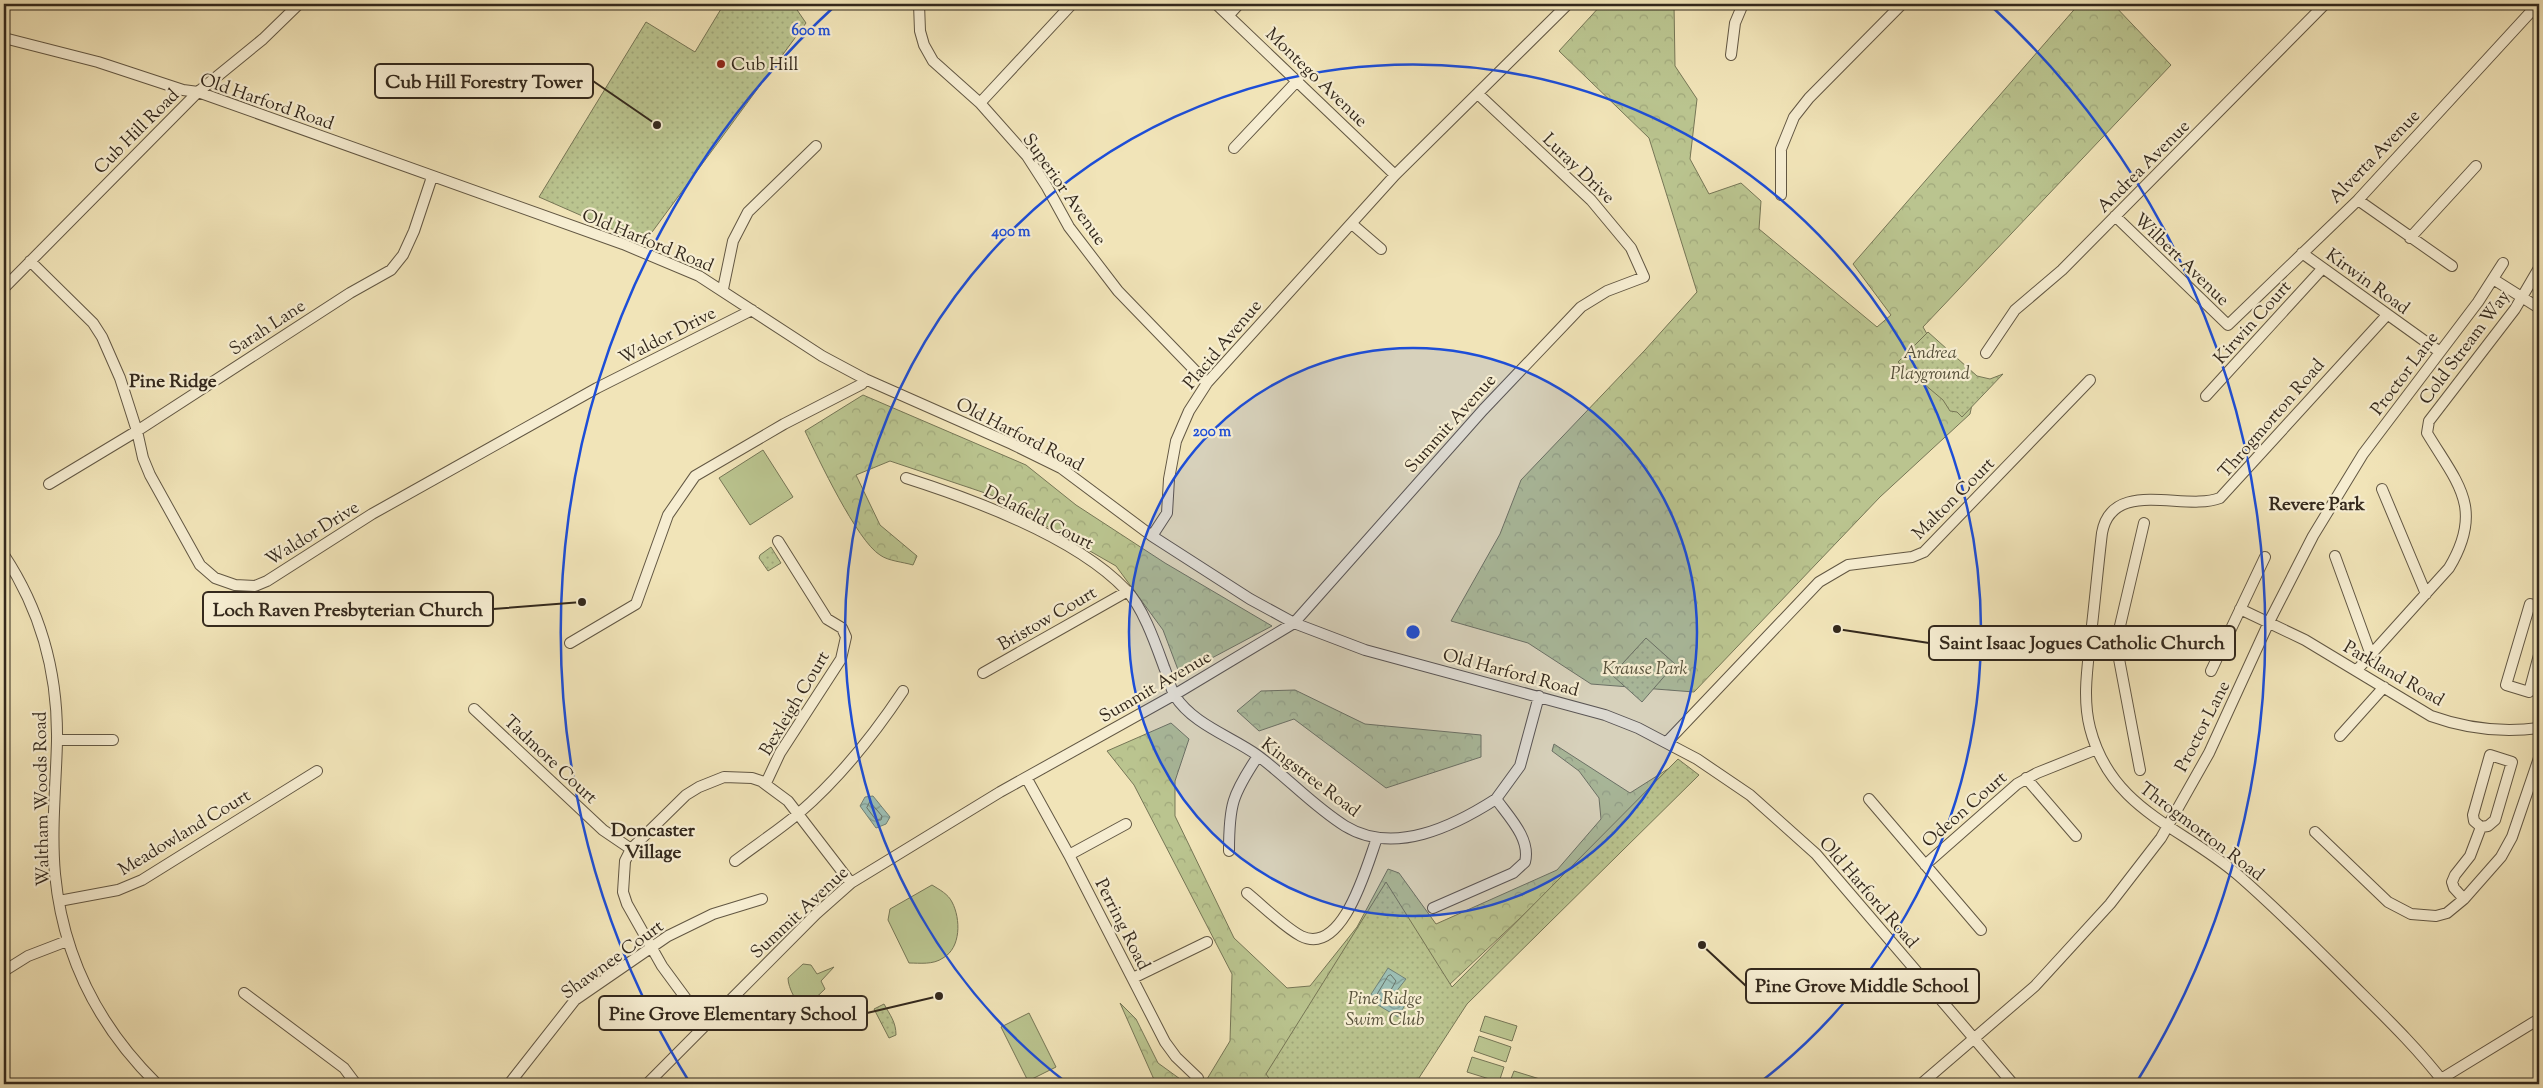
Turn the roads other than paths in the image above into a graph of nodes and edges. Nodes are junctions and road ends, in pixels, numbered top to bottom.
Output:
1 (299, 4) edge
2 (919, 4) edge
3 (1072, 4) edge
4 (1216, 4) edge
5 (1239, 4) edge
6 (1568, 4) edge
7 (1743, 4) edge
8 (1902, 4) edge
9 (2325, 4) edge
10 (2538, 4) edge
11 (1228, 15) junction
12 (4, 38) edge
13 (1731, 55) dead end
14 (1298, 80) junction
15 (198, 92) junction
16 (1478, 94) junction
17 (980, 103) junction
18 (816, 146) dead end
19 (1234, 148) dead end
20 (2476, 166) dead end
21 (1395, 175) junction
22 (432, 177) junction
23 (1781, 195) dead end
24 (2358, 200) junction
25 (2115, 216) junction
26 (1352, 224) junction
27 (2410, 238) junction
28 (1381, 250) dead end
29 (2302, 253) junction
30 (30, 261) junction
31 (2503, 263) dead end
32 (2452, 266) dead end
33 (2539, 268) edge
34 (2322, 269) junction
35 (1644, 277) joint
36 (2494, 279) junction
37 (4, 288) edge
38 (723, 290) junction
39 (2522, 297) junction
40 (2539, 308) edge
41 (752, 310) junction
42 (2387, 315) junction
43 (2228, 325) joint
44 (2440, 352) junction
45 (1986, 353) dead end
46 (865, 379) junction
47 (2090, 380) dead end
48 (1207, 383) junction
49 (2206, 396) dead end
50 (137, 431) junction
51 (906, 478) dead end
52 (49, 484) dead end
53 (2382, 489) dead end
54 (2144, 523) dead end
55 (1152, 536) junction
56 (778, 541) dead end
57 (4, 555) edge
58 (2335, 556) dead end
59 (2264, 557) dead end
60 (1128, 591) junction
61 (2426, 594) junction
62 (2539, 607) edge
63 (2240, 609) junction
64 (2269, 622) junction
65 (1294, 623) junction
66 (2090, 640) junction
67 (2116, 642) junction
68 (570, 643) dead end
69 (2371, 655) junction
70 (2539, 655) edge
71 (2357, 670) junction
72 (2211, 671) dead end
73 (983, 673) dead end
74 (2384, 687) junction
75 (903, 690) dead end
76 (1174, 695) junction
77 (1539, 696) junction
78 (474, 709) dead end
79 (2539, 728) edge
80 (2340, 736) dead end
81 (57, 740) junction
82 (113, 740) dead end
83 (1667, 742) junction
84 (2097, 749) junction
85 (1258, 756) junction
86 (2539, 758) edge
87 (317, 770) dead end
88 (2140, 770) dead end
89 (2026, 778) junction
90 (1027, 779) junction
91 (766, 783) junction
92 (1496, 799) junction
93 (1869, 799) dead end
94 (798, 814) junction
95 (1126, 824) dead end
96 (2167, 827) junction
97 (2480, 827) junction
98 (2315, 832) dead end
99 (2076, 836) dead end
100 (1377, 838) junction
101 (631, 849) junction
102 (1229, 851) dead end
103 (1069, 855) junction
104 (735, 861) dead end
105 (1925, 865) junction
106 (851, 883) junction
107 (1247, 893) dead end
108 (762, 899) dead end
109 (2464, 899) junction
110 (59, 901) junction
111 (1433, 908) dead end
112 (1981, 930) dead end
113 (67, 941) junction
114 (1207, 942) dead end
115 (653, 947) junction
116 (4, 972) edge
117 (1133, 978) junction
118 (244, 993) dead end
119 (2539, 1019) edge
120 (709, 1021) junction
121 (1974, 1039) junction
122 (1198, 1078) dead end
123 (2443, 1082) edge
124 (157, 1084) edge
125 (356, 1084) edge
126 (509, 1084) edge
127 (647, 1084) edge
128 (1921, 1084) edge
129 (2013, 1084) edge

1 - 15 street, Cub Hill Road
2 - 17 street, Superior Avenue
3 - 17 street
4 - 11 street, Montego Avenue
5 - 11 street
6 - 16 street, Placid Avenue
7 - 13 street
8 - 23 street
9 - 25 street, Andrea Avenue
10 - 24 street, Alverta Avenue
11 - 14 street, Montego Avenue
12 - 15 street, Old Harford Road
14 - 19 street
14 - 21 street, Montego Avenue
15 - 22 street, Old Harford Road
15 - 30 street, Cub Hill Road
16 - 21 street, Placid Avenue
16 - 35 street, Luray Drive
17 - 48 street, Superior Avenue
18 - 38 street
20 - 27 street
21 - 26 street, Placid Avenue
22 - 38 street, Old Harford Road
22 - 50 street, Sarah Lane
24 - 27 street
24 - 29 street, Alverta Avenue
25 - 43 street, Wilbert Avenue
25 - 45 street, Andrea Avenue
26 - 28 street
26 - 48 street, Placid Avenue
27 - 32 street
29 - 34 street, Kirwin Road
29 - 43 street, Alverta Avenue
30 - 37 street, Cub Hill Road
30 - 50 street, Waldor Drive
31 - 36 street, Proctor Lane
33 - 39 street, Cold Stream Way
34 - 42 street, Kirwin Road
34 - 49 street, Kirwin Court
35 - 65 street, Summit Avenue
36 - 39 street
36 - 44 street, Proctor Lane
38 - 41 street, Old Harford Road
39 - 40 street
39 - 61 street, Cold Stream Way
41 - 46 street, Old Harford Road
41 - 50 street, Waldor Drive
42 - 44 street, Kirwin Road
42 - 66 street, Throgmorton Road
44 - 64 street, Proctor Lane
46 - 55 street, Old Harford Road
46 - 68 street
47 - 83 street, Malton Court
48 - 55 street, Placid Avenue
50 - 52 street, Sarah Lane
51 - 60 street, Delafield Court
53 - 61 street
54 - 67 street
55 - 65 street, Old Harford Road
56 - 91 street, Bexleigh Court
57 - 81 street, Waltham Woods Road
58 - 69 street
59 - 63 street
60 - 73 street, Bristow Court
60 - 76 street, Delafield Court
61 - 69 street, Cold Stream Way
62 - 70 street
63 - 64 street, Parkland Road
63 - 72 street
64 - 71 street, Parkland Road
64 - 96 street, Proctor Lane
65 - 76 street, Summit Avenue
65 - 77 street, Old Harford Road
66 - 67 street
66 - 84 street, Throgmorton Road
67 - 88 street
69 - 71 street, Cold Stream Way
71 - 74 street, Parkland Road
74 - 79 street, Parkland Road
74 - 80 street
75 - 94 street
76 - 85 street, Kingstree Road
76 - 90 street, Summit Avenue
77 - 83 street, Old Harford Road
77 - 92 street, Kingstree Road
78 - 101 street, Tadmore Court
81 - 82 street
81 - 110 street, Waltham Woods Road
83 - 121 street, Old Harford Road
84 - 89 street, Odeon Court
84 - 96 street, Throgmorton Road
85 - 100 street, Kingstree Road
85 - 102 street
86 - 109 street
87 - 110 street, Meadowland Court
89 - 99 street, Odeon Court
89 - 105 street, Odeon Court
90 - 103 street, Perring Road
90 - 106 street, Summit Avenue
91 - 94 street
91 - 101 street
92 - 100 street, Kingstree Road
92 - 111 street
93 - 105 street, Odeon Court
94 - 104 street
94 - 106 street
95 - 103 street
96 - 121 street, Proctor Lane
96 - 123 street, Throgmorton Road
97 - 97 street
97 - 109 street
98 - 109 street
100 - 107 street
101 - 115 street
103 - 117 street, Perring Road
105 - 112 street, Odeon Court
106 - 120 street, Summit Avenue
108 - 115 street, Shawnee Court
110 - 113 street, Waltham Woods Road
113 - 116 street
113 - 124 street, Waltham Woods Road
114 - 117 street
115 - 120 street
115 - 126 street, Shawnee Court
117 - 122 street, Perring Road
118 - 125 street
119 - 123 street
120 - 127 street, Summit Avenue
121 - 128 street, Proctor Lane
121 - 129 street, Old Harford Road

